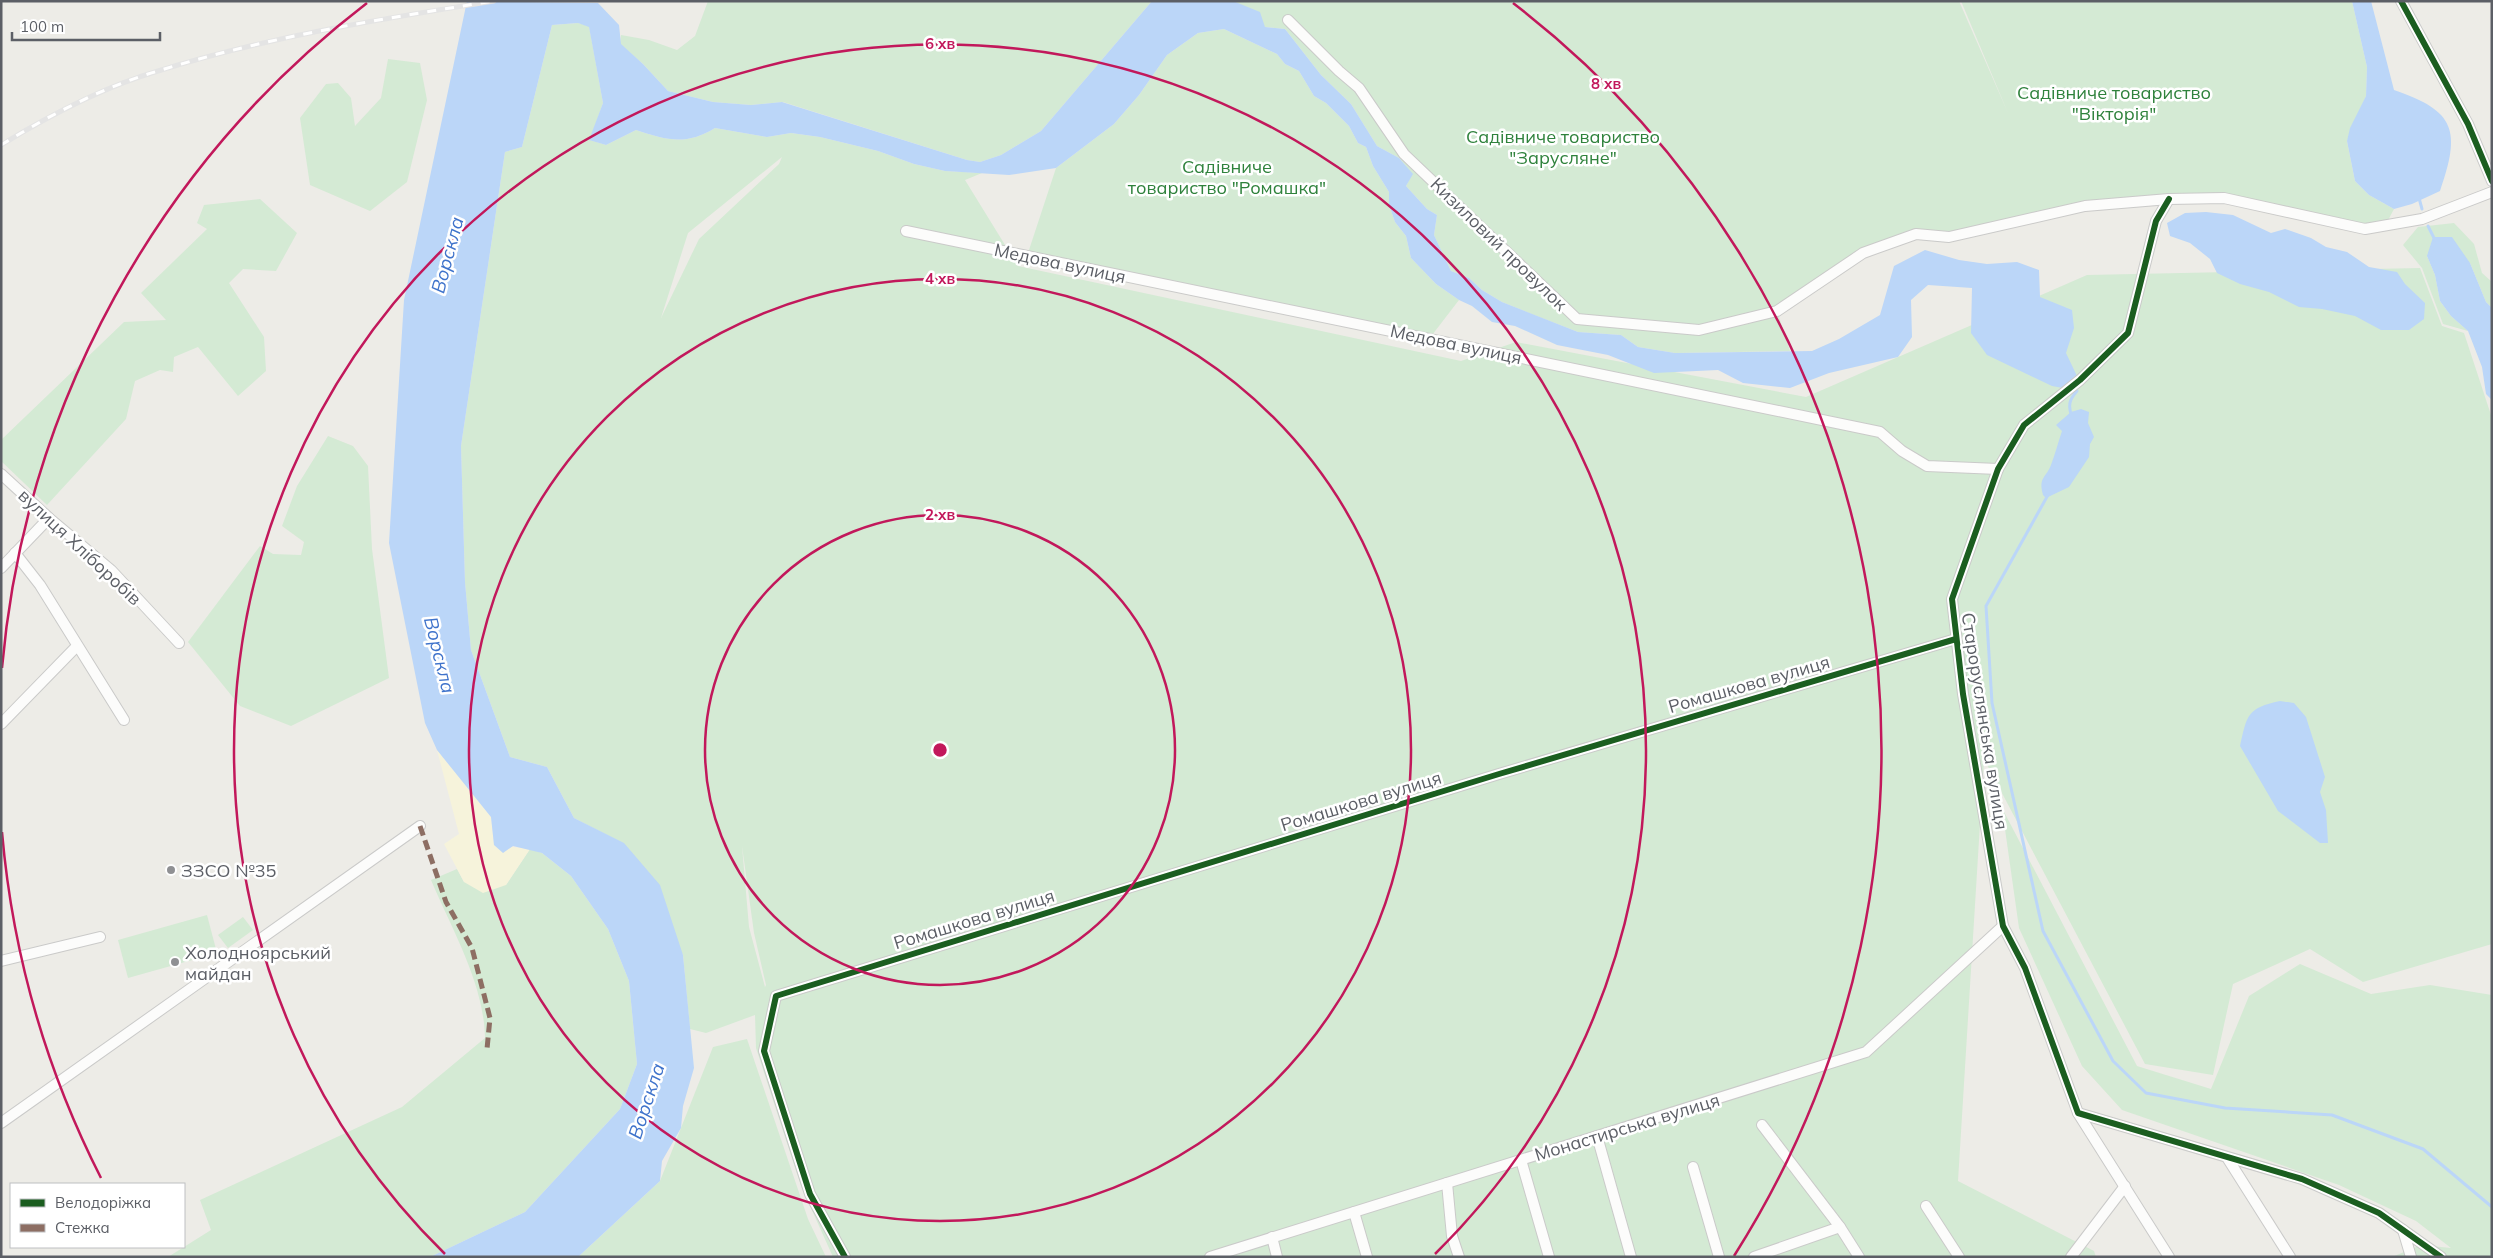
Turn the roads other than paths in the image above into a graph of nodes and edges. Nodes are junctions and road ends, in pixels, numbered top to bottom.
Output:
1 (2401, 1) edge
2 (1288, 20) dead end
3 (2492, 181) edge
4 (2492, 192) edge
5 (2169, 199) junction
6 (906, 231) dead end
7 (1998, 469) junction
8 (1, 474) edge
9 (48, 518) junction
10 (15, 553) junction
11 (1, 568) edge
12 (1956, 639) junction
13 (179, 642) dead end
14 (77, 646) junction
15 (124, 720) dead end
16 (1, 724) edge
17 (420, 826) dead end
18 (2003, 926) junction
19 (100, 936) dead end
20 (1, 961) edge
21 (2078, 1113) junction
22 (1, 1123) edge
23 (1762, 1125) dead end
24 (1597, 1136) junction
25 (2228, 1159) junction
26 (1521, 1160) junction
27 (1693, 1168) dead end
28 (1447, 1183) junction
29 (2125, 1186) junction
30 (1926, 1206) dead end
31 (1354, 1212) junction
32 (1840, 1227) junction
33 (2403, 1230) junction
34 (1272, 1238) junction
35 (845, 1257) edge
36 (1210, 1257) edge
37 (1277, 1257) edge
38 (1367, 1257) edge
39 (1459, 1257) edge
40 (1549, 1257) edge
41 (1631, 1257) edge
42 (1719, 1257) edge
43 (1754, 1257) edge
44 (1859, 1257) edge
45 (1959, 1257) edge
46 (2071, 1257) edge
47 (2169, 1257) edge
48 (2290, 1257) edge
49 (2411, 1257) edge
50 (2441, 1257) edge

1 - 3 street
2 - 5 street, Кизиловий провулок
4 - 5 street, Кизиловий провулок
5 - 7 street, Староруслянська вулиця
6 - 7 street, Медова вулиця
7 - 12 street, Староруслянська вулиця
8 - 9 street, вулиця Хліборобів
9 - 10 street
9 - 13 street, вулиця Хліборобів
10 - 11 street
10 - 14 street
12 - 18 street, Староруслянська вулиця
12 - 35 street, Ромашкова вулиця
14 - 15 street
14 - 16 street
17 - 22 street
18 - 21 street, Староруслянська вулиця
18 - 24 street, Монастирська вулиця
19 - 20 street
21 - 25 street
21 - 29 street, Староруслянська вулиця
23 - 32 street
24 - 26 street, Монастирська вулиця
24 - 41 street
25 - 33 street
25 - 48 street
26 - 28 street, Монастирська вулиця
26 - 40 street
27 - 42 street
28 - 31 street, Монастирська вулиця
28 - 39 street
29 - 46 street
29 - 47 street, Староруслянська вулиця
30 - 45 street
31 - 34 street, Монастирська вулиця
31 - 38 street
32 - 43 street
32 - 44 street
33 - 49 street
33 - 50 street
34 - 36 street, Монастирська вулиця
34 - 37 street

